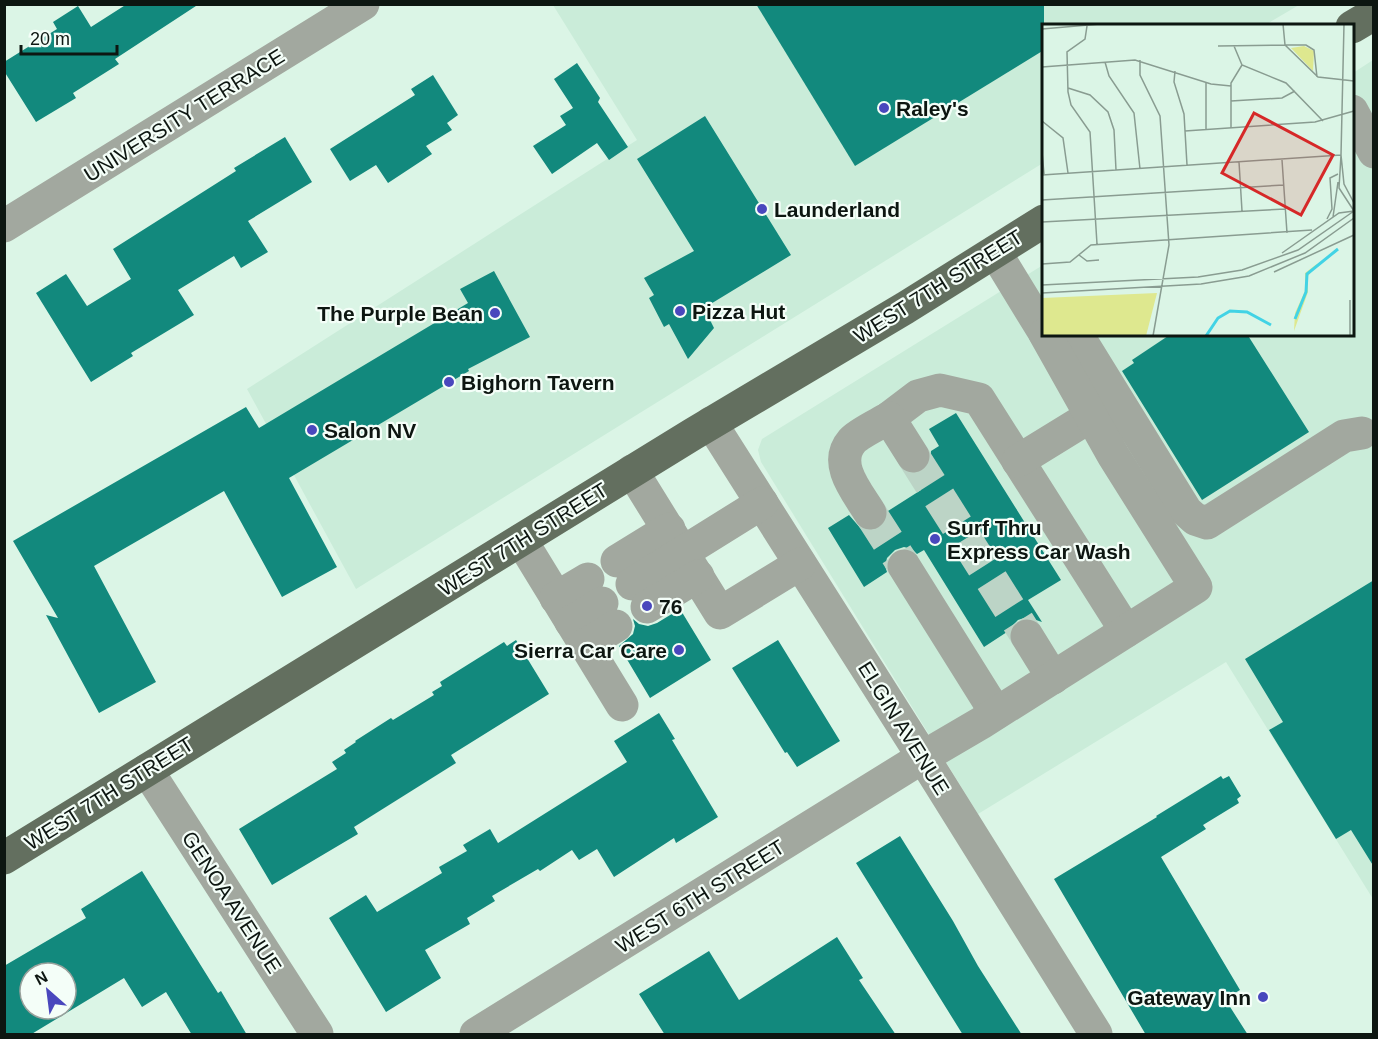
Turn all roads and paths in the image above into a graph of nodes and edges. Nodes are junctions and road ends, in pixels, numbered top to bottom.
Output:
1 (363, 4) edge
2 (1374, 15) edge
3 (1354, 26) edge
4 (1354, 113) edge
5 (1374, 152) edge
6 (1042, 222) edge
7 (4, 226) edge
8 (995, 252) junction
9 (1042, 330) edge
10 (1046, 336) edge
11 (1078, 336) edge
12 (1091, 416) junction
13 (889, 418) junction
14 (711, 423) junction
15 (1362, 433) dead end
16 (913, 456) tunnel mouth
17 (1018, 461) junction
18 (632, 471) junction
19 (762, 503) junction
20 (870, 513) tunnel mouth
21 (520, 540) junction
22 (683, 552) junction
23 (800, 564) junction
24 (904, 566) tunnel mouth
25 (632, 584) dead end
26 (570, 622) junction
27 (1126, 631) junction
28 (1027, 636) tunnel mouth
29 (1053, 678) junction
30 (622, 705) dead end
31 (996, 713) junction
32 (923, 757) junction
33 (147, 770) junction
34 (4, 858) edge
35 (317, 1035) edge
36 (476, 1035) edge
37 (1095, 1035) edge

1 - 7 street, UNIVERSITY TERRACE
2 - 3 main road
4 - 5 street
6 - 8 main road, WEST 7TH STREET
8 - 9 street
8 - 14 main road, WEST 7TH STREET
10 - 12 street
11 - 15 street
12 - 17 street
12 - 27 street, WEST 6TH STREET
13 - 16 street
13 - 17 street
13 - 20 street
14 - 18 main road, WEST 7TH STREET
14 - 19 street, ELGIN AVENUE
17 - 27 street
18 - 21 main road, WEST 7TH STREET
18 - 22 street
19 - 22 street
19 - 23 street, ELGIN AVENUE
21 - 26 street
21 - 33 main road, WEST 7TH STREET
22 - 23 street
22 - 25 street
23 - 32 street, ELGIN AVENUE
24 - 31 street
26 - 26 street
26 - 30 street
27 - 29 street, WEST 6TH STREET
28 - 29 street
29 - 31 street, WEST 6TH STREET
31 - 32 street, WEST 6TH STREET
32 - 36 street, WEST 6TH STREET
32 - 37 street, ELGIN AVENUE
33 - 34 main road, WEST 7TH STREET
33 - 35 street, GENOA AVENUE

